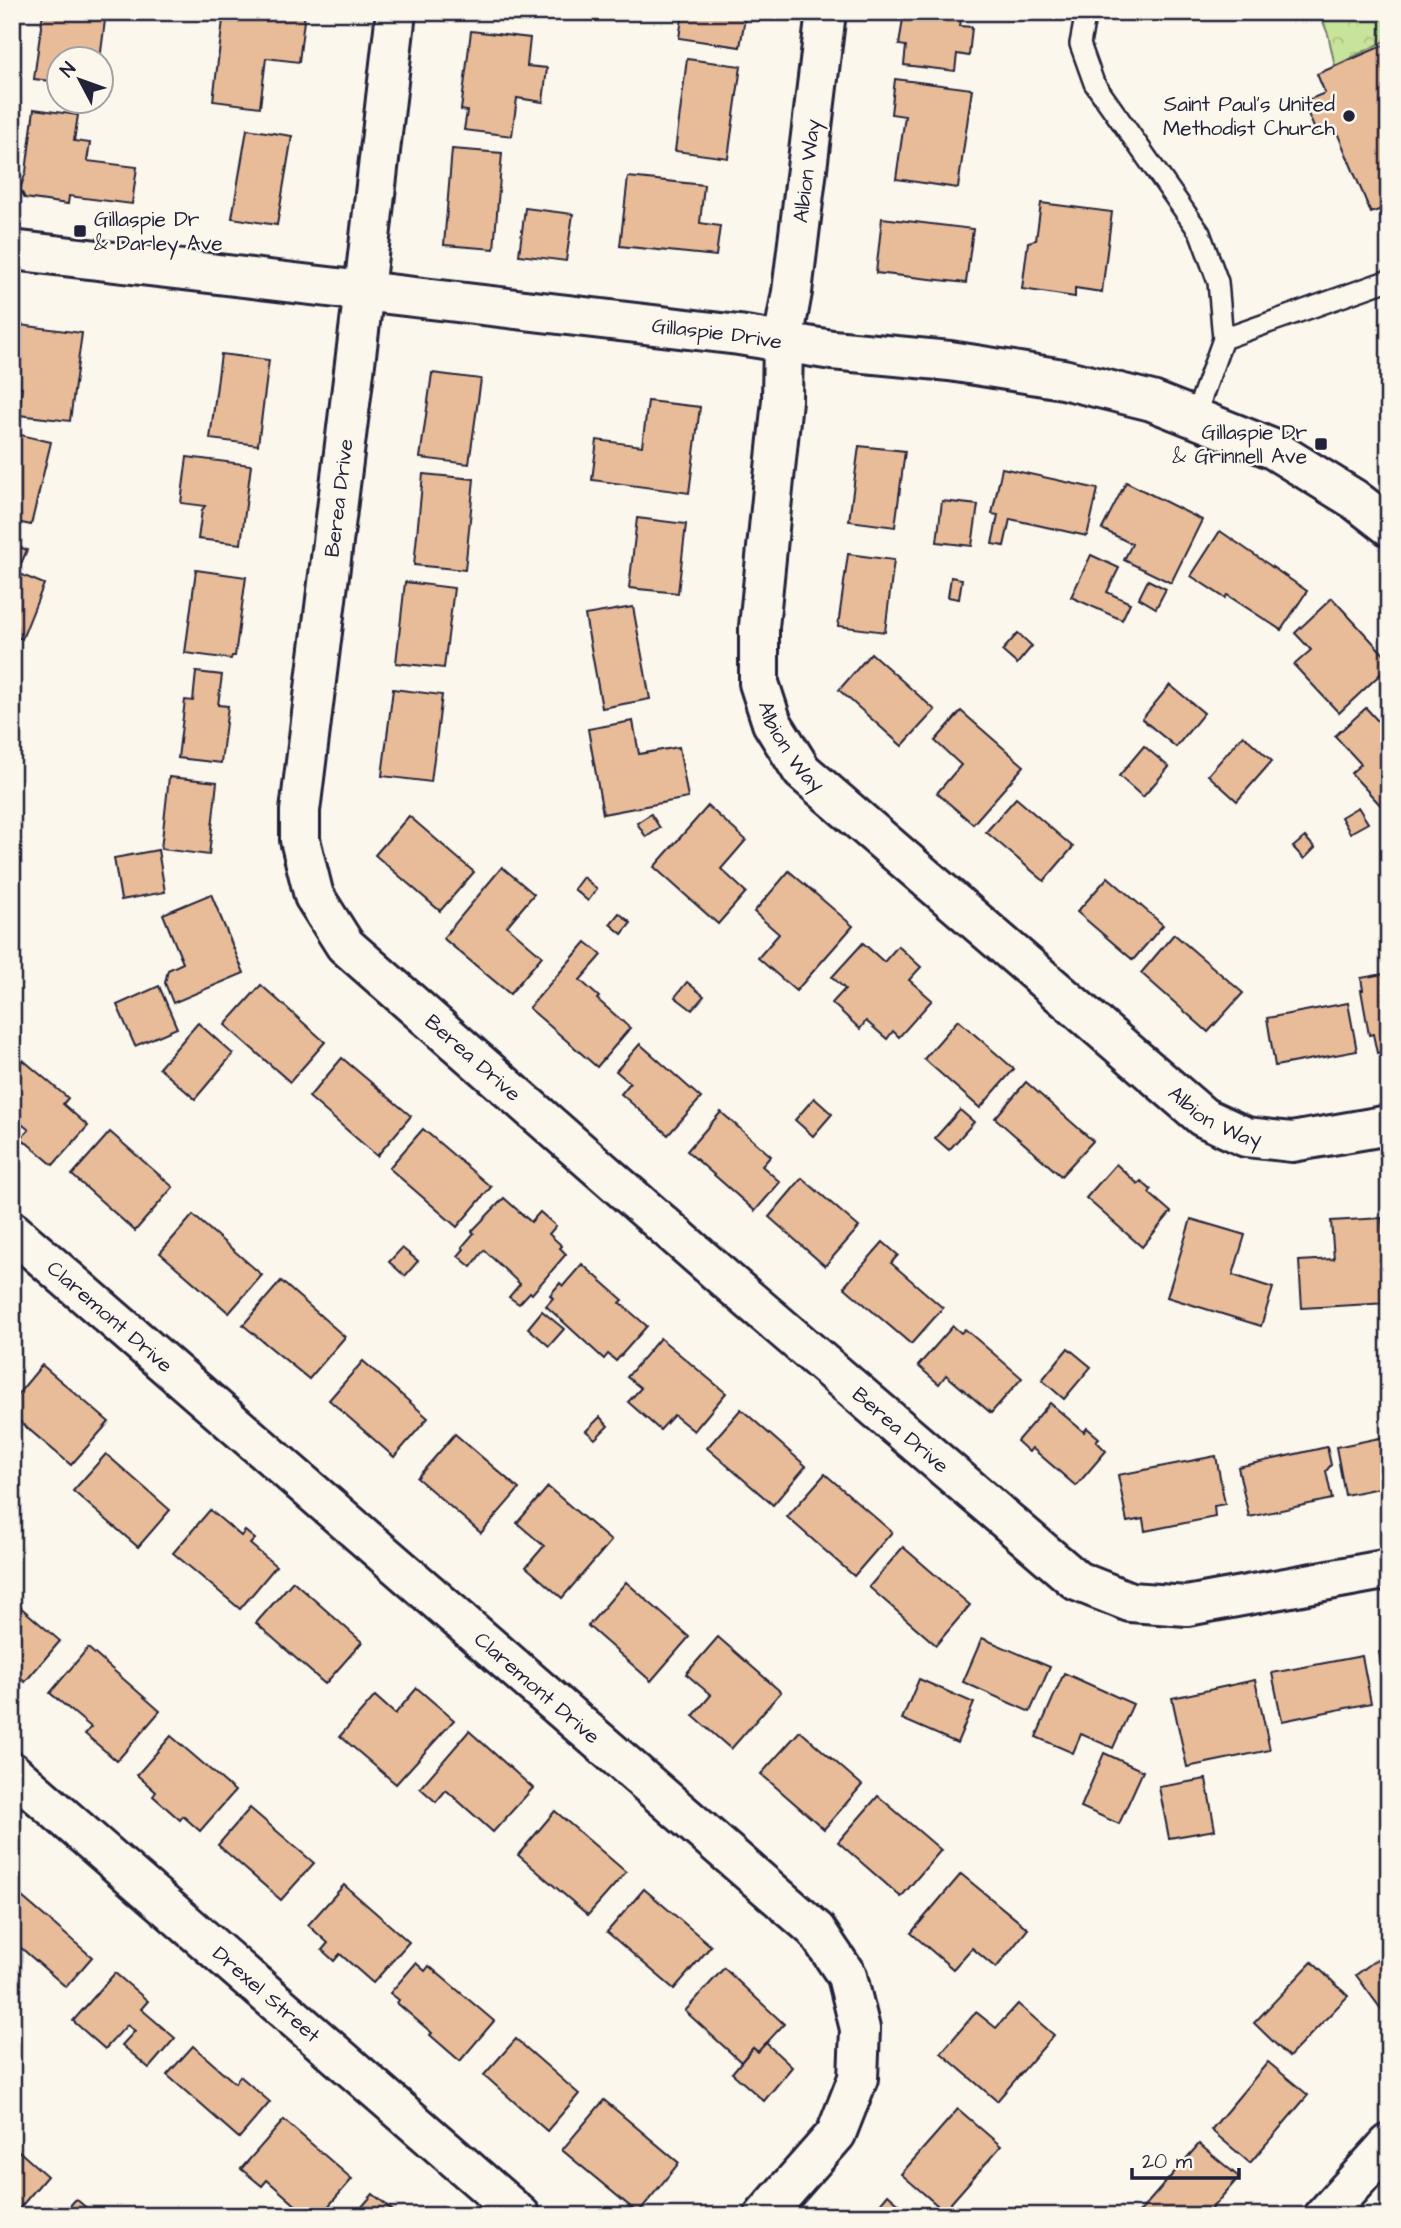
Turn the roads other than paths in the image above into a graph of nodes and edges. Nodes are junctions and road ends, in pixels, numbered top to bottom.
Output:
1 (396, 12) edge
2 (826, 12) edge
3 (1086, 12) edge
4 (12, 250) edge
5 (1389, 280) edge
6 (364, 290) junction
7 (1223, 339) junction
8 (783, 341) junction
9 (1194, 419) junction
10 (1389, 526) edge
11 (1389, 1125) edge
12 (12, 1231) edge
13 (1389, 1569) edge
14 (12, 1772) edge
15 (1389, 2144) edge
16 (521, 2216) edge
17 (764, 2216) edge
18 (1324, 2216) edge

1 - 6 street, Berea Drive
2 - 8 street, Albion Way
3 - 7 lane
4 - 6 street, Gillaspie Drive
5 - 7 lane
6 - 8 street, Gillaspie Drive
6 - 13 street, Berea Drive
7 - 9 lane
8 - 9 street, Gillaspie Drive
8 - 11 street, Albion Way
9 - 10 street, Gillaspie Drive
12 - 17 street, Claremont Drive
14 - 16 street, Drexel Street
15 - 18 street

